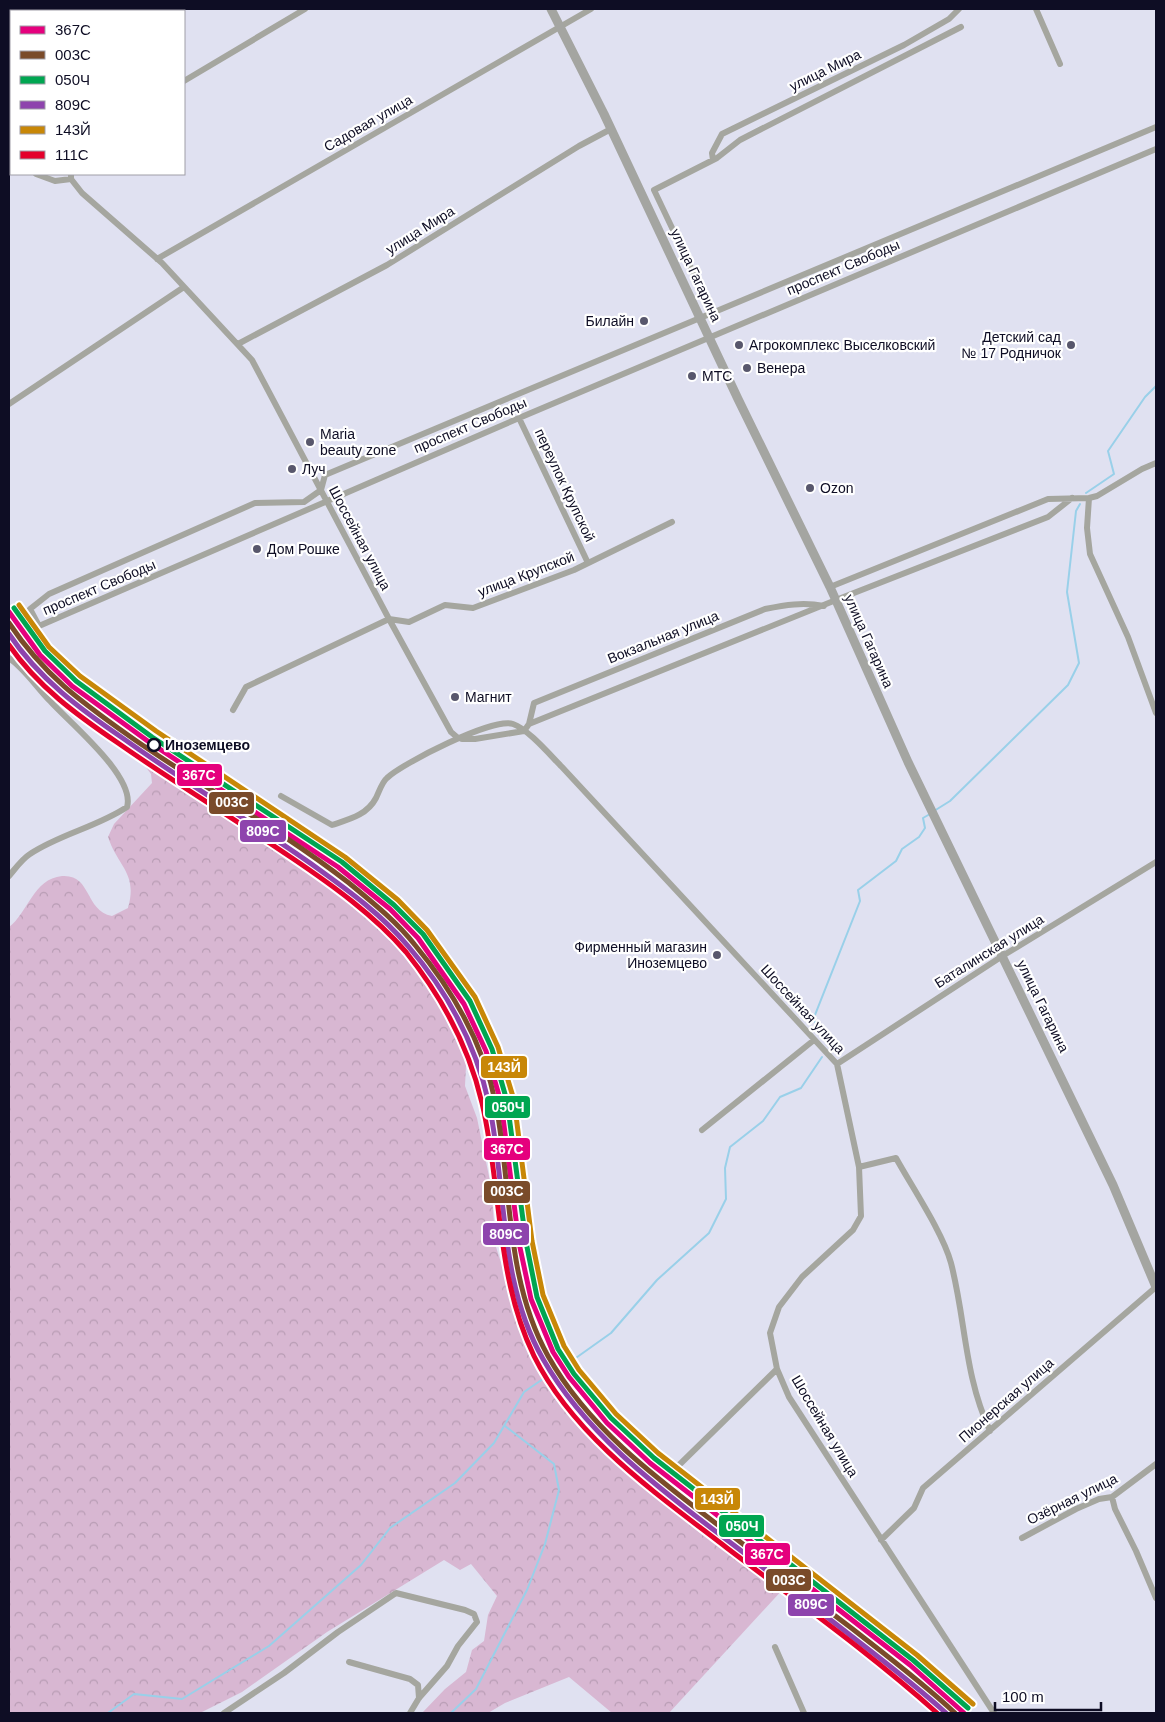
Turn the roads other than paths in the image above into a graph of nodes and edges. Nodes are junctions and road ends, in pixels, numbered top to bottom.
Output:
1 (305, 9) edge
2 (551, 9) edge
3 (591, 9) edge
4 (959, 9) edge
5 (1036, 9) edge
6 (559, 26) junction
7 (962, 27) dead end
8 (1060, 64) dead end
9 (185, 80) edge
10 (1156, 127) edge
11 (611, 129) junction
12 (1156, 148) edge
13 (713, 160) junction
14 (39, 175) edge
15 (71, 176) edge
16 (157, 259) junction
17 (184, 287) junction
18 (712, 312) junction
19 (700, 317) junction
20 (710, 337) junction
21 (238, 344) junction
22 (9, 404) edge
23 (519, 418) junction
24 (1156, 463) edge
25 (321, 490) junction
26 (1072, 498) junction
27 (1089, 498) junction
28 (326, 501) junction
29 (672, 522) dead end
30 (588, 563) junction
31 (830, 587) junction
32 (836, 600) junction
33 (824, 606) junction
34 (389, 619) junction
35 (9, 658) edge
36 (233, 710) dead end
37 (1156, 712) edge
38 (529, 724) junction
39 (524, 731) junction
40 (458, 738) junction
41 (281, 796) dead end
42 (1156, 862) edge
43 (9, 876) edge
44 (1004, 955) junction
45 (814, 1040) junction
46 (837, 1064) junction
47 (702, 1130) dead end
48 (859, 1167) junction
49 (1155, 1282) edge
50 (777, 1369) junction
51 (990, 1430) junction
52 (1156, 1464) edge
53 (676, 1468) dead end
54 (1112, 1497) junction
55 (1022, 1538) dead end
56 (881, 1540) junction
57 (1156, 1598) edge
58 (775, 1647) dead end
59 (350, 1662) dead end
60 (419, 1698) junction
61 (225, 1713) edge
62 (410, 1713) edge
63 (804, 1713) edge
64 (994, 1713) edge

1 - 9 street
2 - 6 main road, улица Гагарина
3 - 6 street, Садовая улица
4 - 13 street, улица Мира
5 - 8 street
6 - 11 main road, улица Гагарина
6 - 16 street, Садовая улица
7 - 13 street, улица Мира
10 - 18 street, проспект Свободы
11 - 19 main road, улица Гагарина
11 - 21 street, улица Мира
12 - 20 street, проспект Свободы
13 - 18 street, улица Мира
14 - 15 street, Шоссейная улица
15 - 16 street, Шоссейная улица
16 - 17 street, Шоссейная улица
17 - 21 street, Шоссейная улица
17 - 22 street
18 - 19 street, проспект Свободы
19 - 20 main road, улица Гагарина
19 - 25 street, проспект Свободы
20 - 23 street, проспект Свободы
20 - 31 main road, улица Гагарина
21 - 25 street, Шоссейная улица
23 - 28 street, проспект Свободы
23 - 30 street, переулок Крупской
24 - 27 street
25 - 28 street, Шоссейная улица
25 - 28 street, проспект Свободы
26 - 27 street
26 - 31 street
26 - 32 street
27 - 37 street
28 - 34 street, Шоссейная улица
29 - 30 street, улица Крупской
30 - 34 street, улица Крупской
31 - 32 main road, улица Гагарина
32 - 33 street
32 - 44 main road, улица Гагарина
33 - 38 street
33 - 38 street, Вокзальная улица
34 - 36 street, улица Крупской
34 - 40 street, Шоссейная улица
35 - 43 street
38 - 39 street, Вокзальная улица
39 - 40 street
39 - 40 street
39 - 45 street, Шоссейная улица
40 - 41 street
42 - 44 street, Баталинская улица
44 - 46 street, Баталинская улица
44 - 49 main road, улица Гагарина
45 - 46 street, Шоссейная улица
45 - 47 street
46 - 48 street, Шоссейная улица
48 - 50 street, Шоссейная улица
48 - 51 street
49 - 51 street, Пионерская улица
50 - 53 street
50 - 56 street, Шоссейная улица
51 - 56 street, Пионерская улица
52 - 54 street, Озёрная улица
54 - 55 street, Озёрная улица
54 - 57 street
56 - 64 street, Шоссейная улица
58 - 63 street
59 - 60 street
60 - 61 street
60 - 62 street

